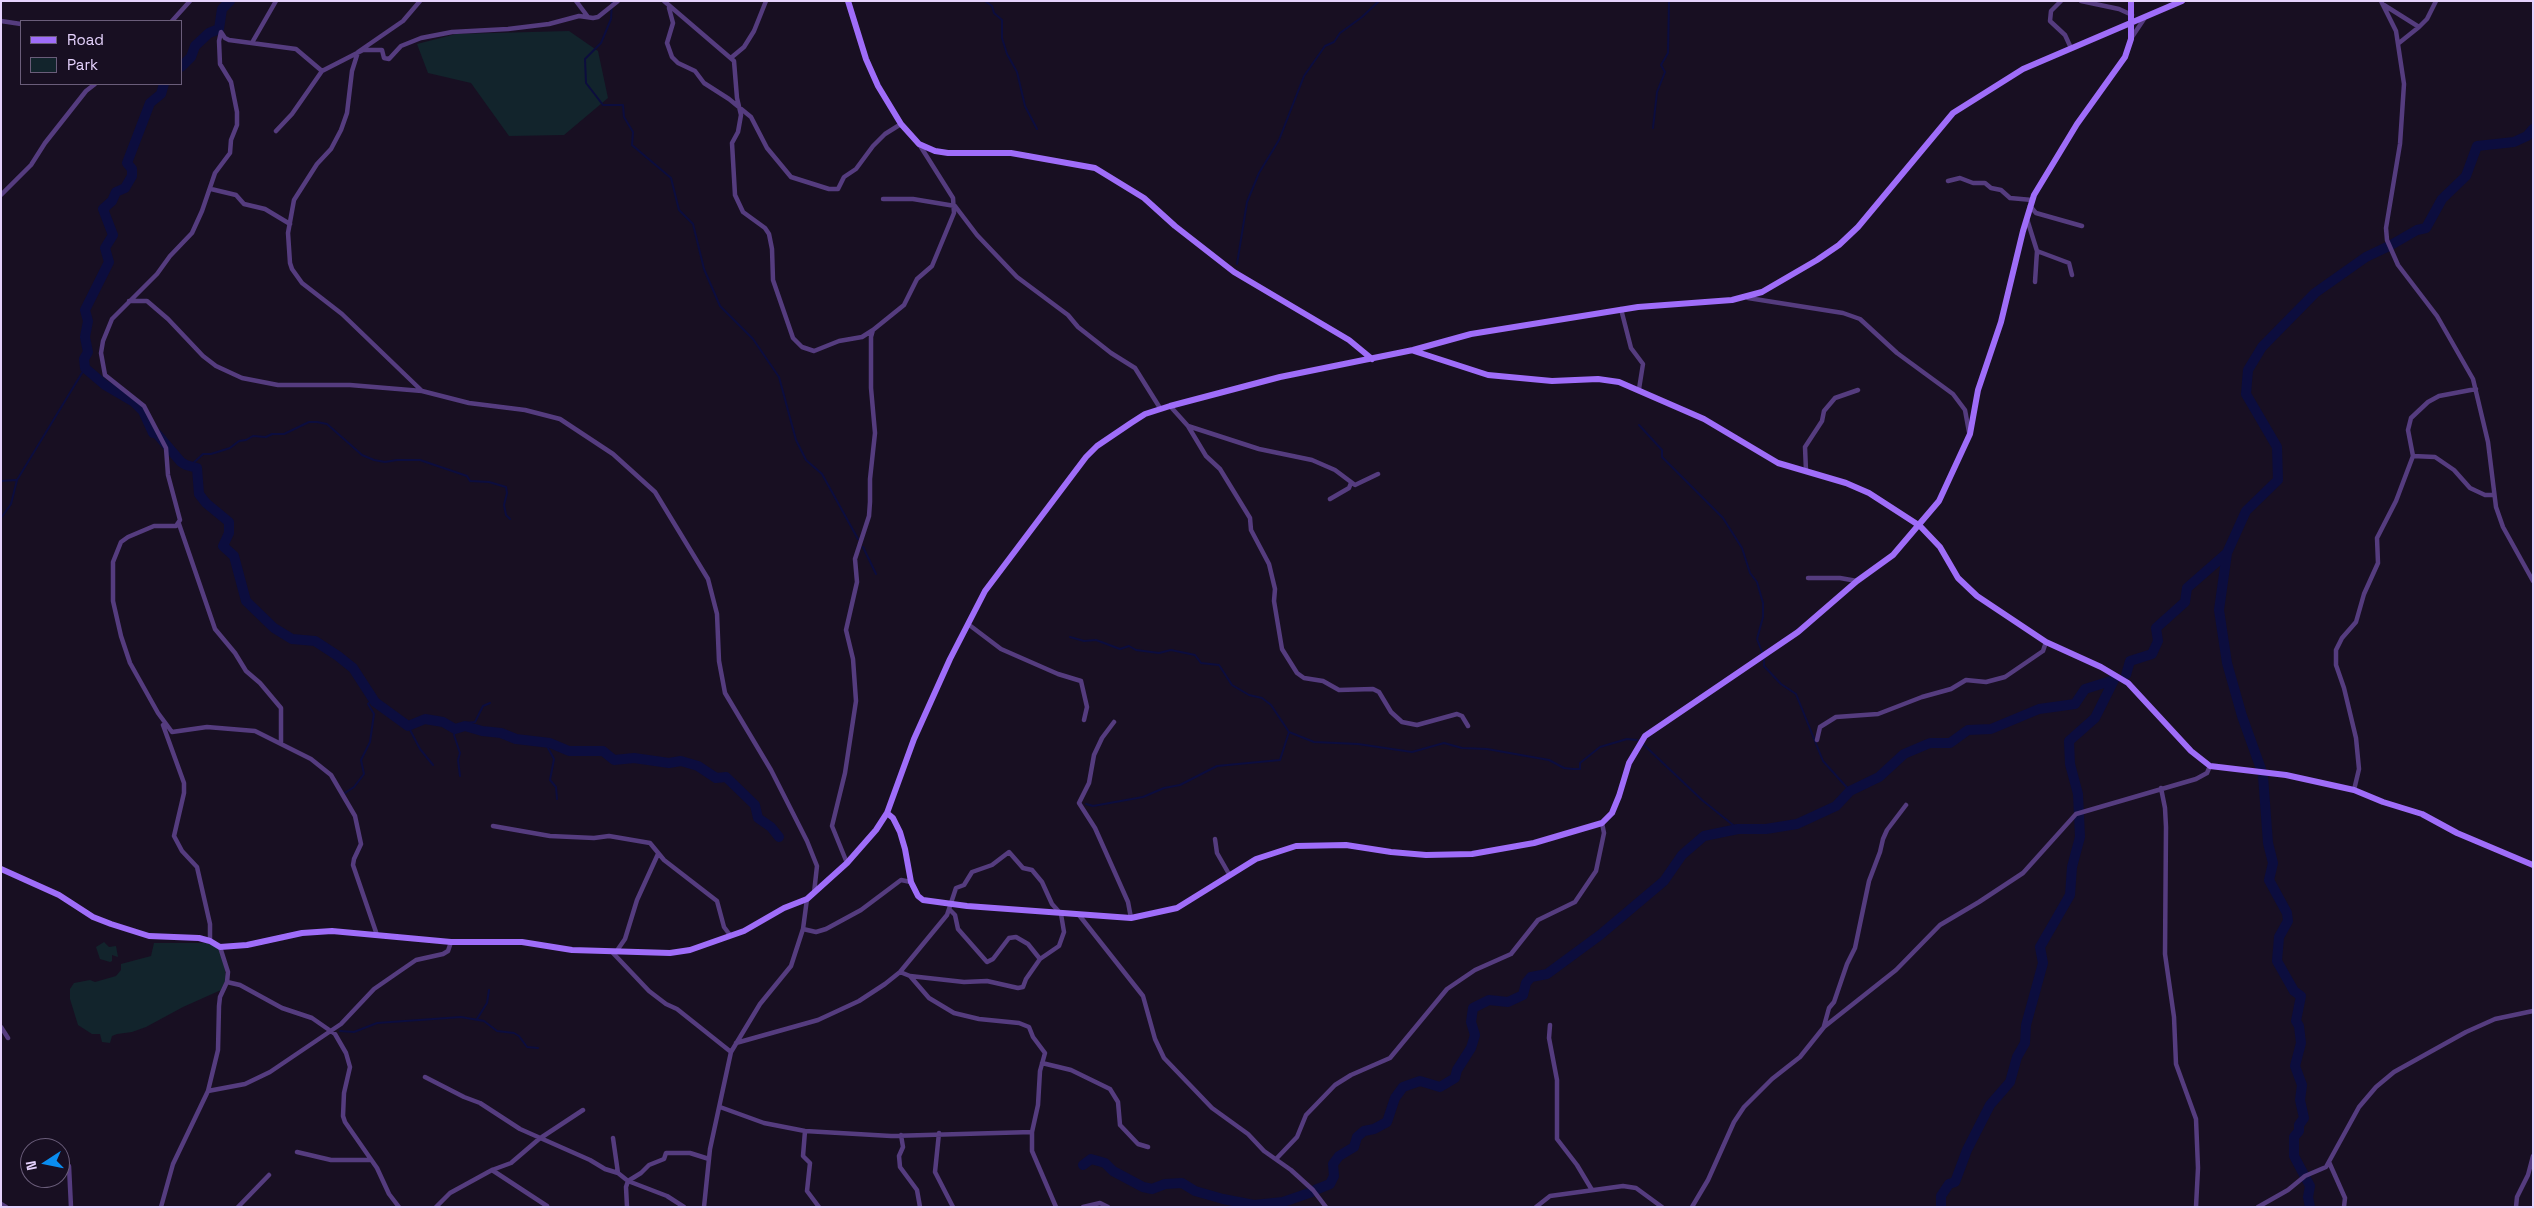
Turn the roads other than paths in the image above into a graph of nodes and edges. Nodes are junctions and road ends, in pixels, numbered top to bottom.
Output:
1 (190, 1) edge
2 (276, 1) edge
3 (420, 1) edge
4 (576, 1) edge
5 (618, 1) edge
6 (664, 1) edge
7 (766, 1) edge
8 (848, 1) edge
9 (2061, 1) edge
10 (2081, 1) edge
11 (2131, 1) edge
12 (2182, 1) edge
13 (2436, 1) edge
14 (2382, 3) edge
15 (668, 6) junction
16 (2132, 15) junction
17 (588, 18) junction
18 (2144, 19) junction
19 (173, 20) edge
20 (1, 21) edge
21 (20, 24) edge
22 (2131, 24) junction
23 (2418, 27) junction
24 (2131, 38) junction
25 (253, 41) junction
26 (2399, 43) junction
27 (2071, 48) junction
28 (358, 52) junction
29 (732, 58) junction
30 (322, 71) junction
31 (94, 85) edge
32 (739, 107) junction
33 (901, 124) junction
34 (276, 131) dead end
35 (920, 144) junction
36 (1948, 181) dead end
37 (210, 188) junction
38 (1, 195) edge
39 (883, 199) dead end
40 (2031, 203) junction
41 (955, 206) junction
42 (2026, 218) junction
43 (290, 224) junction
44 (2082, 226) dead end
45 (2037, 251) junction
46 (2072, 275) dead end
47 (2035, 282) dead end
48 (1748, 298) junction
49 (129, 301) junction
50 (1621, 310) junction
51 (873, 330) junction
52 (1413, 350) junction
53 (1372, 359) junction
54 (1639, 389) junction
55 (2476, 389) junction
56 (1858, 390) dead end
57 (422, 391) junction
58 (1170, 406) junction
59 (1160, 408) junction
60 (1188, 426) junction
61 (1970, 434) junction
62 (2412, 456) junction
63 (1806, 471) junction
64 (1378, 474) dead end
65 (1351, 483) junction
66 (2494, 495) junction
67 (1330, 499) dead end
68 (179, 524) junction
69 (1920, 526) junction
70 (1808, 578) dead end
71 (1857, 581) junction
72 (2533, 581) edge
73 (968, 624) junction
74 (2046, 642) junction
75 (158, 713) junction
76 (1084, 720) dead end
77 (1114, 722) dead end
78 (1468, 726) dead end
79 (1817, 740) dead end
80 (281, 744) junction
81 (2210, 766) junction
82 (2161, 788) junction
83 (2354, 790) junction
84 (1906, 806) dead end
85 (887, 814) junction
86 (1602, 823) junction
87 (493, 826) dead end
88 (1215, 839) dead end
89 (658, 854) junction
90 (848, 863) junction
91 (2533, 864) edge
92 (1, 869) edge
93 (1229, 874) junction
94 (911, 882) junction
95 (814, 894) junction
96 (808, 899) junction
97 (951, 907) junction
98 (1061, 914) junction
99 (1078, 915) junction
100 (1131, 918) junction
101 (803, 929) junction
102 (377, 935) junction
103 (730, 936) junction
104 (210, 941) junction
105 (451, 942) junction
106 (220, 947) junction
107 (614, 952) junction
108 (1040, 959) junction
109 (900, 972) junction
110 (910, 976) junction
111 (227, 982) junction
112 (2533, 1011) edge
113 (1550, 1026) dead end
114 (1, 1027) edge
115 (1824, 1027) junction
116 (330, 1031) junction
117 (8, 1038) dead end
118 (736, 1044) junction
119 (731, 1052) junction
120 (1042, 1063) junction
121 (425, 1077) dead end
122 (208, 1091) junction
123 (720, 1106) junction
124 (583, 1110) dead end
125 (805, 1131) junction
126 (1032, 1132) junction
127 (939, 1133) junction
128 (901, 1135) junction
129 (613, 1138) dead end
130 (539, 1139) junction
131 (1148, 1147) dead end
132 (297, 1152) dead end
133 (2533, 1156) edge
134 (1277, 1158) junction
135 (709, 1159) junction
136 (371, 1160) junction
137 (2329, 1162) junction
138 (492, 1170) junction
139 (618, 1173) junction
140 (2530, 1174) edge
141 (269, 1176) dead end
142 (628, 1181) junction
143 (70, 1186) edge
144 (1592, 1190) junction
145 (1, 1204) edge
146 (547, 1206) edge
147 (6, 1207) edge
148 (71, 1207) edge
149 (162, 1207) edge
150 (238, 1207) edge
151 (399, 1207) edge
152 (436, 1207) edge
153 (627, 1207) edge
154 (684, 1207) edge
155 (704, 1207) edge
156 (819, 1207) edge
157 (920, 1207) edge
158 (953, 1207) edge
159 (1056, 1207) edge
160 (1083, 1207) edge
161 (1108, 1207) edge
162 (1326, 1207) edge
163 (1536, 1207) edge
164 (1662, 1207) edge
165 (1692, 1207) edge
166 (2196, 1207) edge
167 (2258, 1207) edge
168 (2344, 1207) edge
169 (2516, 1207) edge

1 - 19 street
2 - 25 street
3 - 28 street
4 - 17 street
5 - 17 street
6 - 15 street
7 - 29 street
8 - 33 street
9 - 27 street
10 - 16 street
11 - 16 street
12 - 18 street
13 - 23 street
14 - 23 street
14 - 26 street
15 - 29 street
15 - 32 street
16 - 22 street
17 - 28 street
18 - 22 street
18 - 24 street
20 - 21 street
22 - 24 street
22 - 27 street
23 - 26 street
24 - 40 street
25 - 30 street
25 - 37 street
26 - 55 street
27 - 48 street
28 - 30 street
28 - 43 street
29 - 32 street
30 - 34 street
31 - 38 street
32 - 33 street
32 - 51 street
33 - 35 street
35 - 41 street
35 - 53 street
36 - 40 street
37 - 43 street
37 - 49 street
39 - 41 street
40 - 42 street
40 - 44 street
41 - 51 street
41 - 59 street
42 - 45 street
42 - 61 street
43 - 57 street
45 - 46 street
45 - 47 street
48 - 50 street
48 - 61 street
49 - 57 street
49 - 68 street
50 - 52 street
50 - 54 street
51 - 90 street
52 - 53 street
52 - 54 street
53 - 58 street
54 - 63 street
55 - 62 street
55 - 66 street
56 - 63 street
57 - 95 street
58 - 59 street
58 - 60 street
59 - 73 street
60 - 65 street
60 - 78 street
61 - 69 street
62 - 66 street
62 - 83 street
63 - 69 street
64 - 65 street
65 - 67 street
66 - 72 street
68 - 75 street
68 - 80 street
69 - 71 street
69 - 74 street
70 - 71 street
71 - 86 street
73 - 76 street
73 - 85 street
74 - 79 street
74 - 81 street
75 - 80 street
75 - 104 street
77 - 100 street
80 - 102 street
81 - 82 street
81 - 83 street
82 - 115 street
82 - 166 street
83 - 91 street
84 - 115 street
85 - 90 street
85 - 94 street
86 - 93 street
86 - 134 street
87 - 89 street
88 - 93 street
89 - 103 street
89 - 107 street
90 - 95 street
92 - 104 street
93 - 100 street
94 - 97 street
94 - 101 street
95 - 96 street
96 - 101 street
96 - 103 street
97 - 98 street
97 - 98 street
97 - 108 street
97 - 109 street
98 - 99 street
98 - 108 street
99 - 100 street
99 - 134 street
101 - 118 street
102 - 105 street
102 - 106 street
103 - 107 street
104 - 106 street
105 - 107 street
105 - 116 street
106 - 111 street
107 - 119 street
108 - 110 street
109 - 110 street
109 - 118 street
110 - 120 street
111 - 116 street
111 - 122 street
112 - 137 street
113 - 144 street
114 - 117 street
115 - 165 street
116 - 122 street
116 - 136 street
118 - 119 street
119 - 123 street
120 - 126 street
120 - 131 street
121 - 130 street
122 - 149 street
123 - 125 street
123 - 135 street
124 - 130 street
125 - 128 street
125 - 156 street
126 - 127 street
126 - 159 street
127 - 128 street
127 - 158 street
128 - 157 street
129 - 139 street
130 - 138 street
130 - 139 street
132 - 136 street
133 - 140 street
134 - 162 street
135 - 142 street
135 - 155 street
136 - 151 street
137 - 167 street
137 - 168 street
138 - 146 street
138 - 152 street
139 - 142 street
140 - 169 street
141 - 150 street
142 - 153 street
142 - 154 street
143 - 148 street
144 - 163 street
144 - 164 street
145 - 147 street
160 - 161 street

